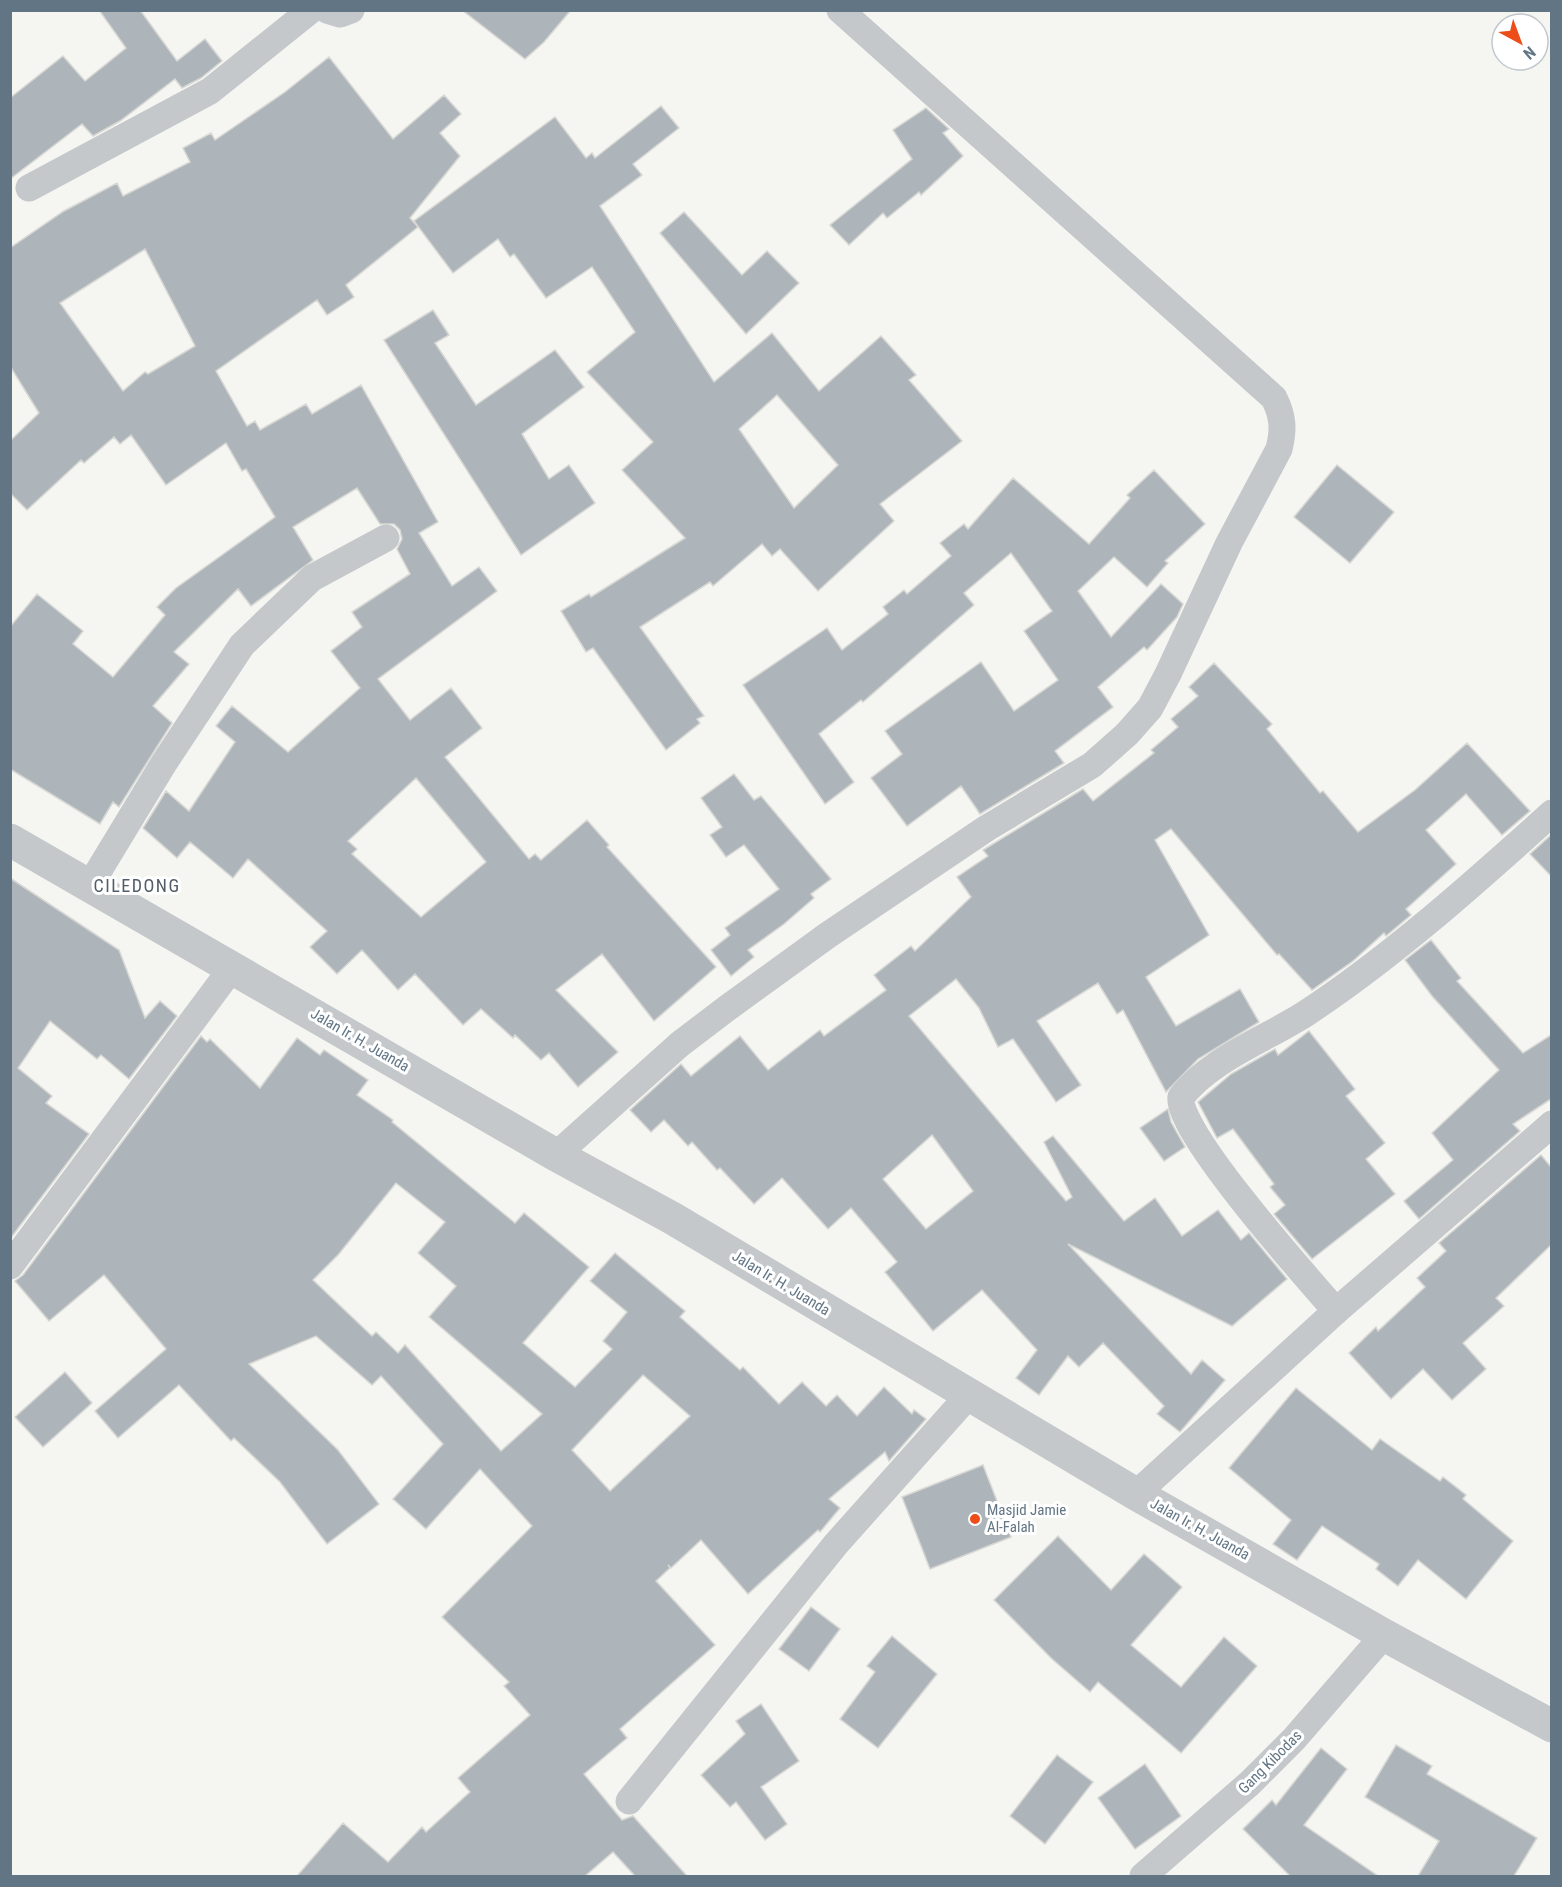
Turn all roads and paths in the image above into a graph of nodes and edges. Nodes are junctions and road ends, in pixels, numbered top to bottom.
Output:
1 (311, 10) edge
2 (327, 10) edge
3 (351, 10) edge
4 (840, 10) edge
5 (29, 188) dead end
6 (386, 538) dead end
7 (1551, 813) edge
8 (10, 840) edge
9 (90, 885) junction
10 (232, 968) junction
11 (1551, 1124) edge
12 (556, 1155) junction
13 (10, 1266) edge
14 (1336, 1311) junction
15 (969, 1395) junction
16 (1136, 1494) junction
17 (1384, 1635) junction
18 (1551, 1725) edge
19 (629, 1801) dead end
20 (1143, 1876) edge

1 - 5 street
2 - 3 street
4 - 12 street
6 - 9 street
7 - 14 street
8 - 9 street, Jalan Ir. H. Juanda
9 - 10 street, Jalan Ir. H. Juanda
10 - 12 street, Jalan Ir. H. Juanda
10 - 13 street
11 - 14 street
12 - 15 street, Jalan Ir. H. Juanda
14 - 16 street
15 - 16 street, Jalan Ir. H. Juanda
15 - 19 street
16 - 17 street, Jalan Ir. H. Juanda
17 - 18 street, Jalan Ir. H. Juanda
17 - 20 street, Gang Kibodas

